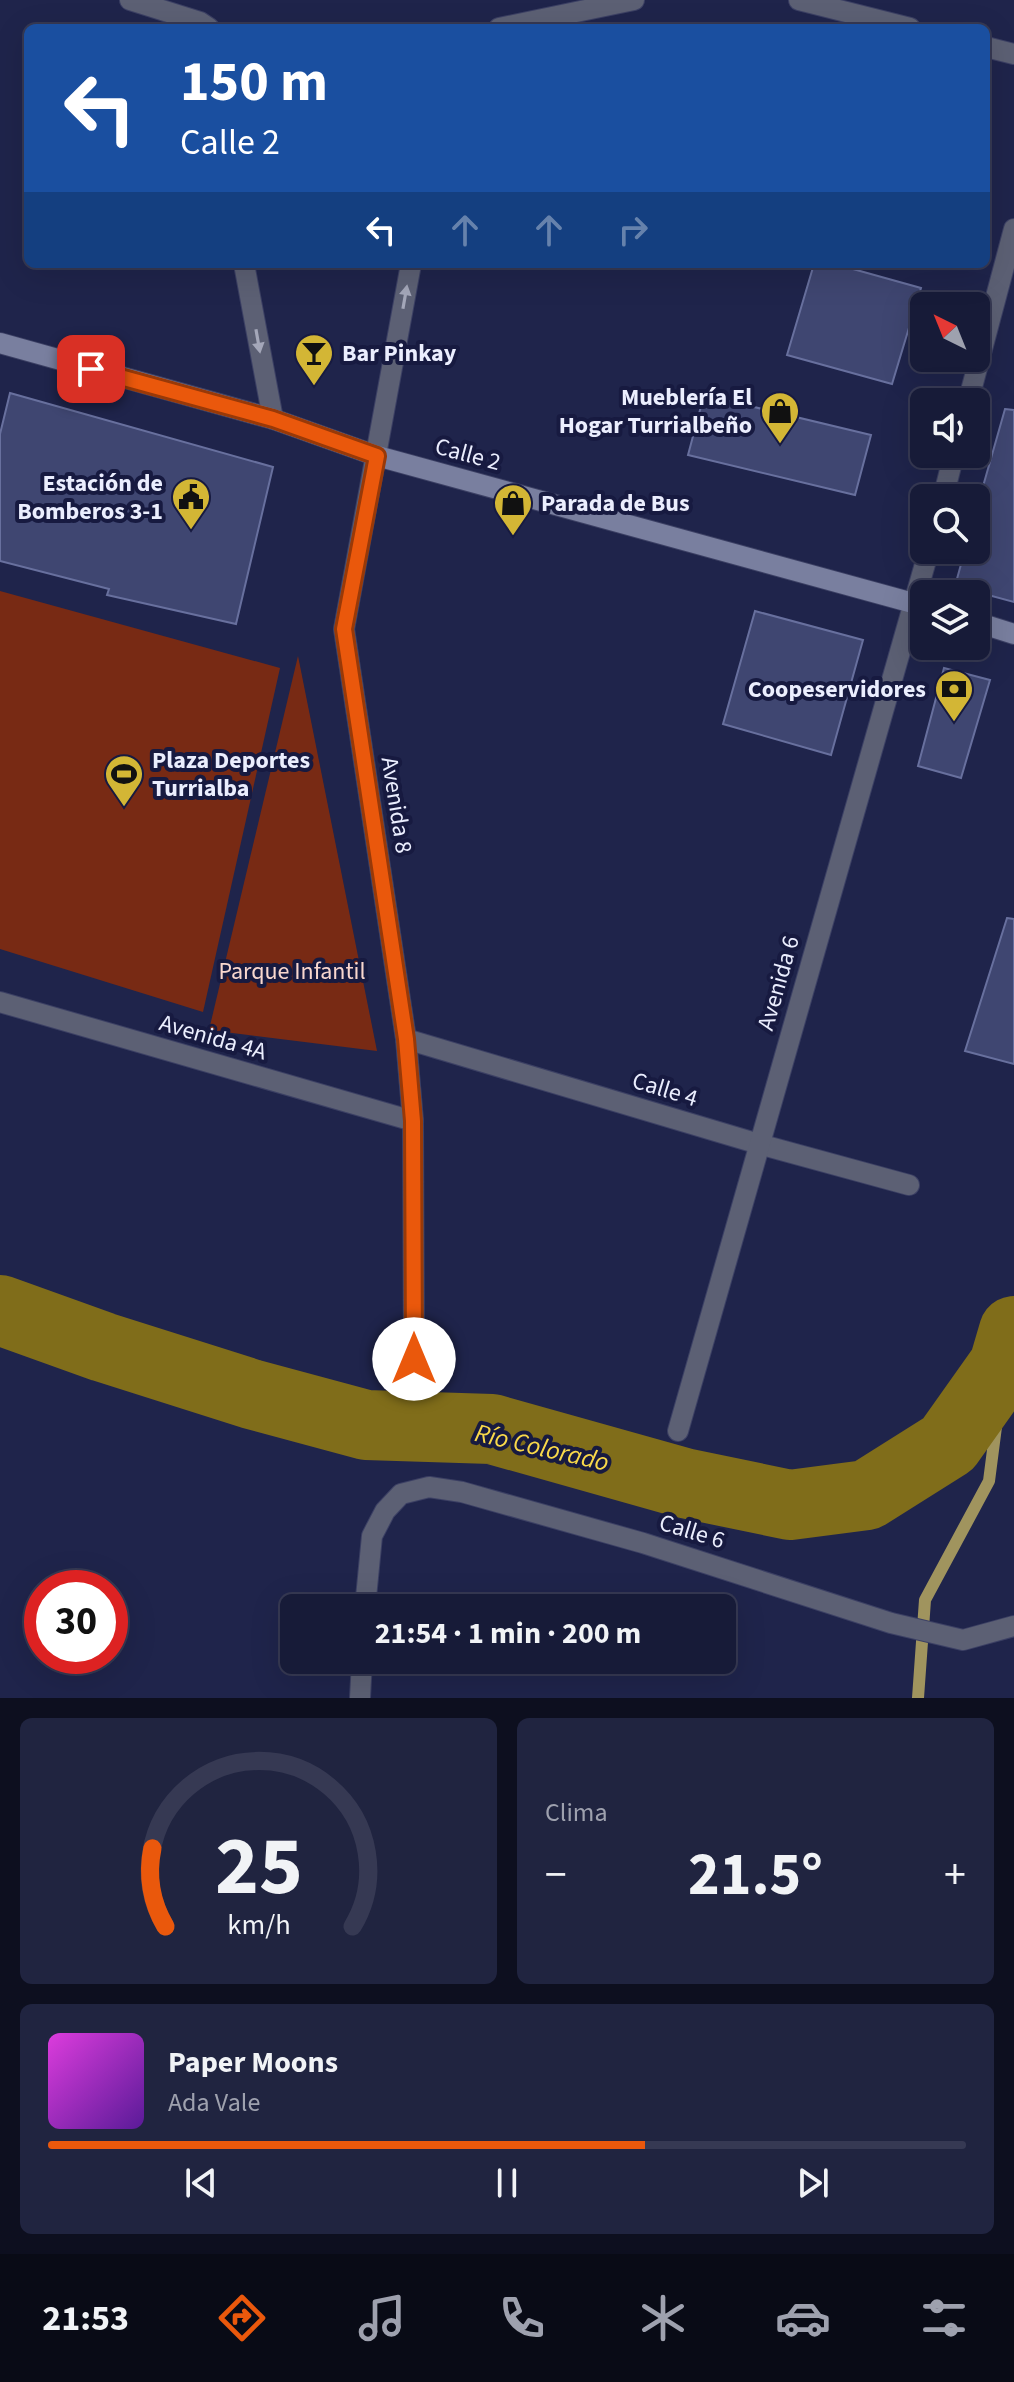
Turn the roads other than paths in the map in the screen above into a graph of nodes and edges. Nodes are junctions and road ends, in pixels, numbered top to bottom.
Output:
1 (130, 0) edge
2 (634, 0) edge
3 (799, 0) edge
4 (197, 24) edge
5 (518, 24) edge
6 (894, 24) edge
7 (990, 48) edge
8 (1014, 54) edge
9 (1014, 229) edge
10 (245, 268) edge
11 (410, 268) edge
12 (0, 343) edge
13 (972, 388) edge
14 (273, 419) junction
15 (377, 456) junction
16 (910, 602) edge
17 (990, 626) edge
18 (1014, 634) edge
19 (910, 638) edge
20 (0, 1002) edge
21 (406, 1039) junction
22 (413, 1121) junction
23 (759, 1144) junction
24 (909, 1185) dead end
25 (414, 1359) dead end
26 (678, 1431) dead end
27 (366, 1594) edge
28 (1014, 1626) edge
29 (361, 1674) edge
30 (360, 1698) edge

1 - 4 street
2 - 5 street
3 - 6 street
7 - 8 street
9 - 13 street
10 -> 14 street
15 -> 11 street, Avenida 8
12 - 14 main road, Calle 2
14 - 15 main road, Calle 2
15 - 16 main road, Calle 2
15 - 21 street, Avenida 8
17 - 18 main road
19 - 23 street, Avenida 6
20 - 22 street, Avenida 4A
21 - 22 street, Avenida 8
21 - 23 street, Calle 4
22 - 25 street, Avenida 8
23 - 24 street, Calle 4
23 - 26 street, Avenida 6
27 - 28 street, Calle 6
29 - 30 street

